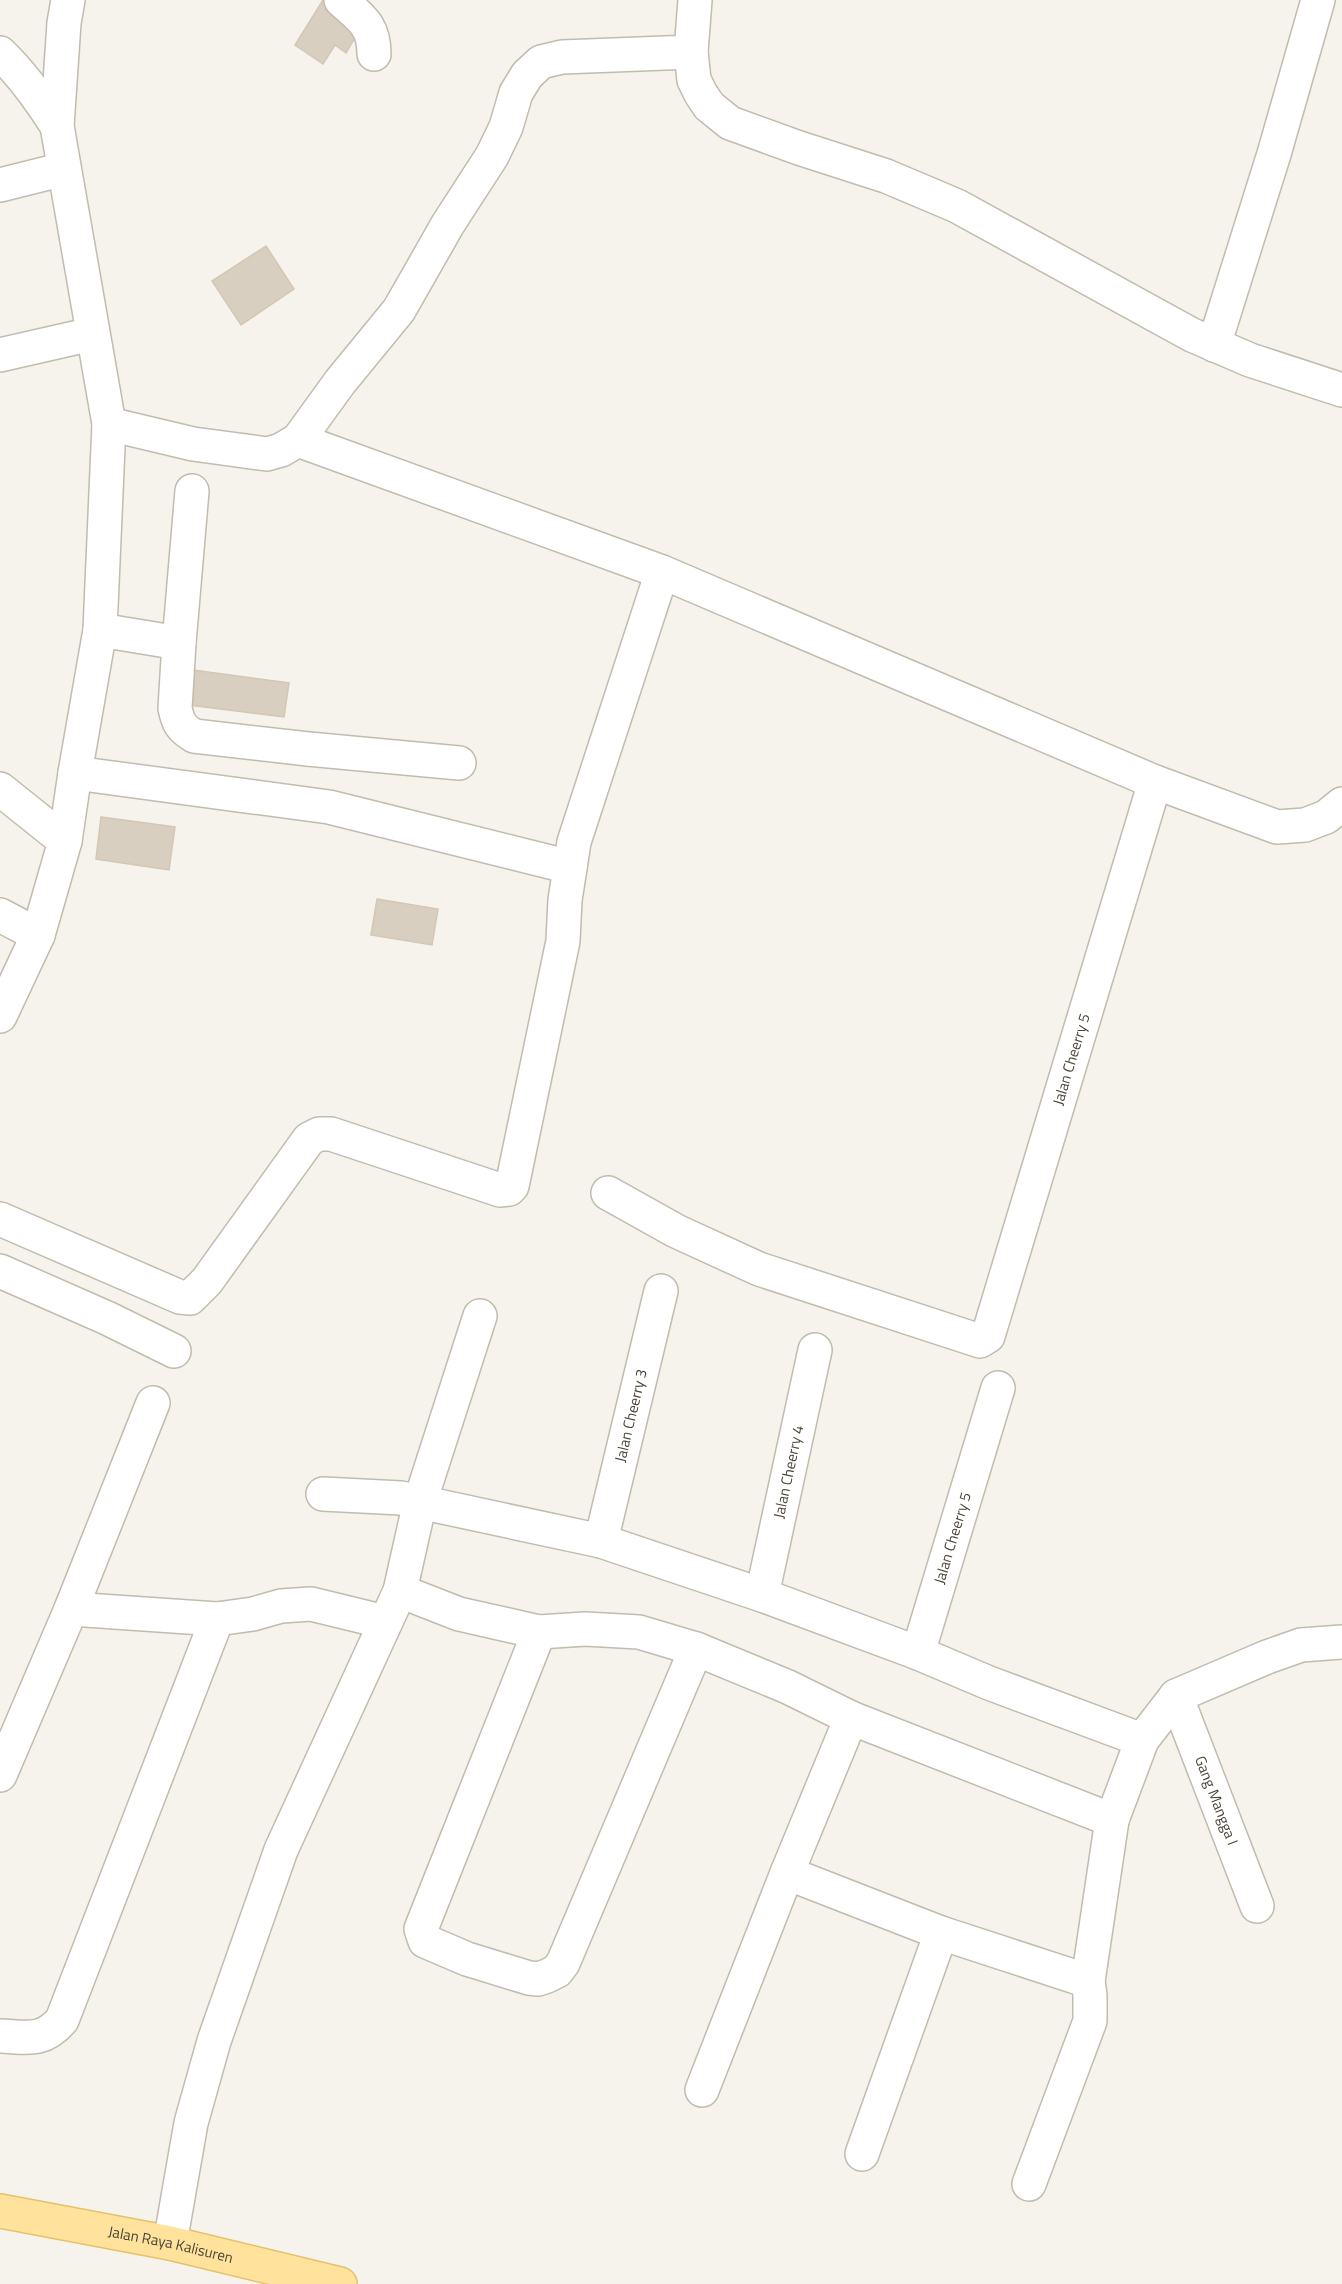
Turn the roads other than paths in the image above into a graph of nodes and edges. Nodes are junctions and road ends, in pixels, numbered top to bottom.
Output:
1 (68, 0) edge
2 (341, 0) edge
3 (695, 0) edge
4 (1318, 0) edge
5 (691, 52) junction
6 (0, 53) edge
7 (374, 54) dead end
8 (57, 126) junction
9 (64, 169) junction
10 (0, 185) edge
11 (92, 334) junction
12 (1214, 345) junction
13 (0, 355) edge
14 (1342, 390) edge
15 (109, 424) junction
16 (298, 440) junction
17 (192, 491) dead end
18 (662, 572) junction
19 (100, 630) junction
20 (179, 643) junction
21 (459, 763) dead end
22 (75, 772) junction
23 (1155, 782) junction
24 (0, 789) edge
25 (1342, 804) edge
26 (66, 841) junction
27 (570, 867) junction
28 (0, 915) edge
29 (38, 935) junction
30 (7, 983) edge
31 (0, 1017) edge
32 (608, 1193) dead end
33 (0, 1219) edge
34 (0, 1271) edge
35 (661, 1292) dead end
36 (480, 1316) dead end
37 (815, 1350) dead end
38 (174, 1351) dead end
39 (998, 1388) dead end
40 (153, 1403) dead end
41 (323, 1494) dead end
42 (420, 1502) junction
43 (601, 1541) junction
44 (400, 1591) junction
45 (762, 1595) junction
46 (72, 1609) junction
47 (217, 1619) junction
48 (385, 1622) junction
49 (539, 1632) junction
50 (1342, 1642) edge
51 (696, 1649) junction
52 (918, 1653) junction
53 (1176, 1696) junction
54 (851, 1718) junction
55 (1142, 1740) junction
56 (0, 1775) edge
57 (1112, 1820) junction
58 (787, 1873) junction
59 (1257, 1906) dead end
60 (941, 1933) junction
61 (1088, 1981) junction
62 (0, 2036) edge
63 (702, 2090) dead end
64 (862, 2154) dead end
65 (1029, 2184) dead end
66 (0, 2211) edge
67 (170, 2243) junction
68 (340, 2284) edge

1 - 8 street
2 - 7 street
3 - 5 street
4 - 12 street
5 - 12 street
5 - 16 street
6 - 8 street
8 - 9 street
9 - 10 street
9 - 11 street
11 - 13 street
11 - 15 street
12 - 14 street
15 - 16 street
15 - 19 street
16 - 18 street
17 - 20 street
18 - 23 street
18 - 27 street
19 - 20 street
19 - 22 street
20 - 21 street
22 - 26 street
22 - 27 street
23 - 25 street
23 - 32 street, Jalan Cheerry 5
24 - 26 street
26 - 29 street
27 - 33 street
28 - 29 street
29 - 30 street
30 - 31 street
34 - 38 street
35 - 43 street, Jalan Cheerry 3
36 - 42 street
37 - 45 street, Jalan Cheerry 4
39 - 52 street, Jalan Cheerry 5
40 - 46 street
41 - 42 street
42 - 43 street
42 - 44 street
43 - 45 street
44 - 48 street
44 - 49 street
45 - 52 street
46 - 47 street
46 - 56 street
47 - 48 street
47 - 62 street
48 - 67 street
49 - 51 street
49 - 51 street
50 - 53 street
51 - 54 street
52 - 55 street
53 - 55 street
53 - 59 street, Gang Mangga I
54 - 57 street
54 - 58 street
55 - 57 street
57 - 61 street
58 - 60 street
58 - 63 street
60 - 61 street
60 - 64 street
61 - 65 street
66 - 67 main road, Jalan Raya Kalisuren
67 - 68 main road, Jalan Raya Kalisuren

